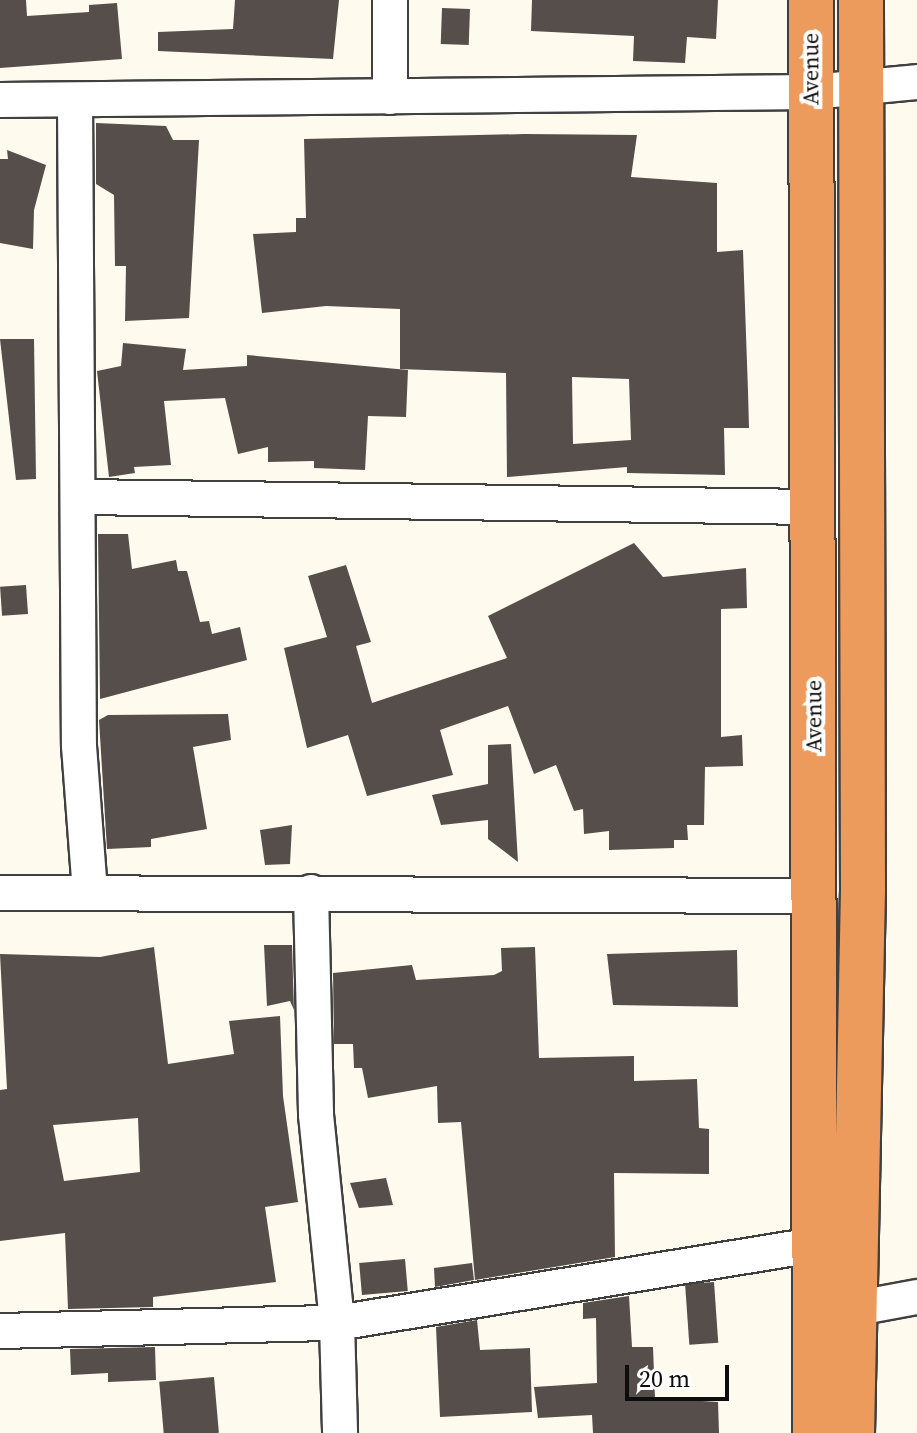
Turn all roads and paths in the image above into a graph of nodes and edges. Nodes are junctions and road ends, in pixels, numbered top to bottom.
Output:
1 (390, 0) edge
2 (811, 0) edge
3 (861, 0) edge
4 (917, 82) edge
5 (860, 89) junction
6 (812, 92) junction
7 (390, 97) junction
8 (0, 100) edge
9 (75, 100) junction
10 (80, 497) junction
11 (813, 507) junction
12 (90, 892) junction
13 (311, 892) junction
14 (0, 893) edge
15 (814, 896) junction
16 (814, 1245) junction
17 (917, 1297) edge
18 (852, 1309) junction
19 (337, 1323) junction
20 (0, 1331) edge
21 (340, 1433) edge
22 (815, 1433) edge
23 (852, 1433) edge

1 - 7 street
2 - 6 highway, Avenue
3 - 5 highway
4 - 5 street
5 - 6 street
5 - 18 highway
6 - 7 street
6 - 11 highway, Avenue
7 - 9 street
8 - 9 street
9 - 10 street
10 - 11 street
10 - 12 street
11 - 15 highway, Avenue
12 - 13 street
12 - 14 street
13 - 15 street
13 - 19 street
15 - 16 highway, Avenue
16 - 19 street
16 - 22 highway, Avenue
17 - 18 street
18 - 23 highway
19 - 20 street
19 - 21 street

